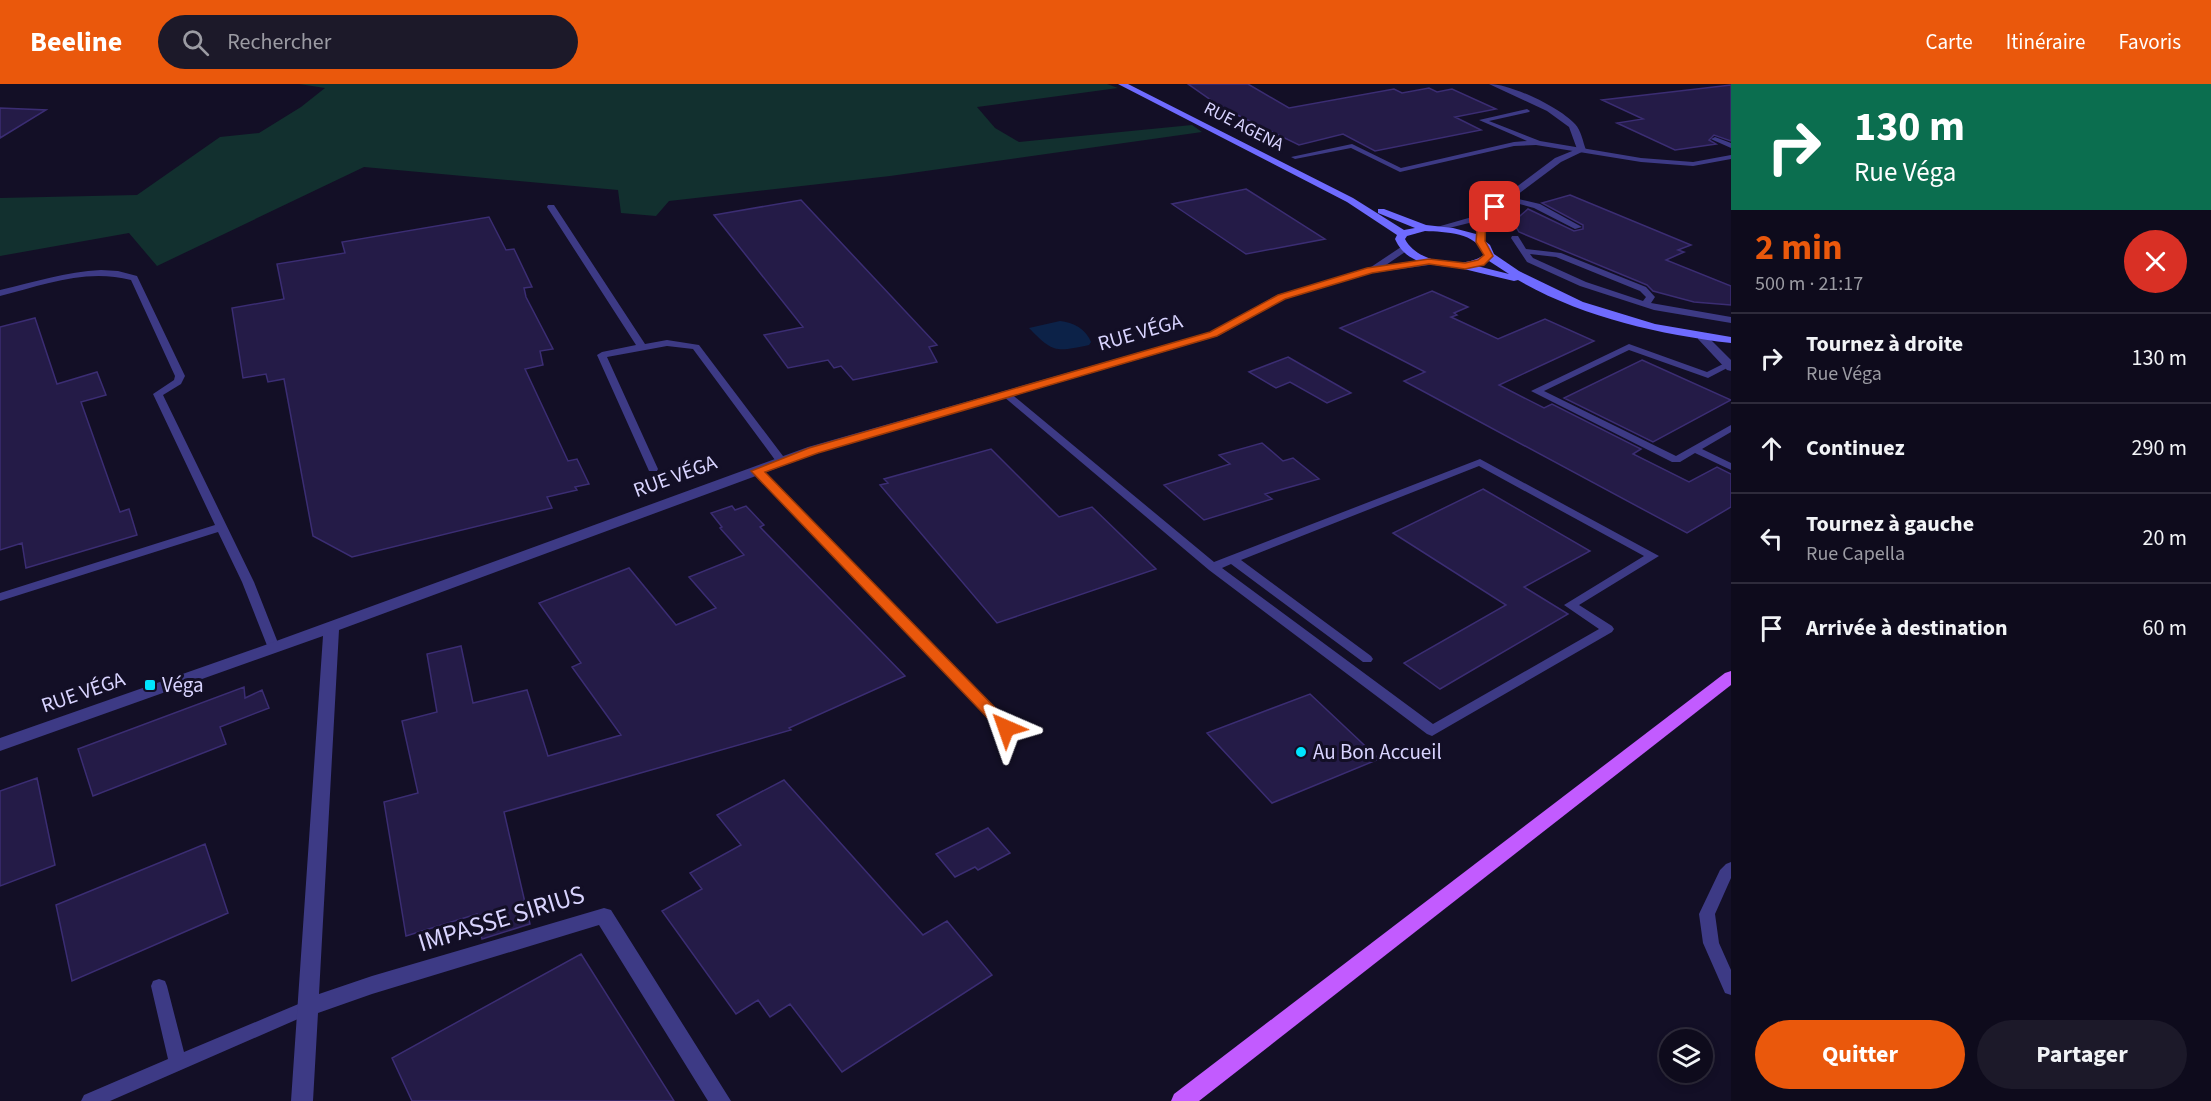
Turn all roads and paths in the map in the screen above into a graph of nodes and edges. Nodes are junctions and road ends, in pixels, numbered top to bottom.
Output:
1 (1122, 84) edge
2 (1493, 84) edge
3 (1527, 111) dead end
4 (1715, 139) dead end
5 (1538, 143) junction
6 (1731, 146) edge
7 (1582, 150) junction
8 (1295, 157) dead end
9 (1731, 157) edge
10 (1508, 198) junction
11 (1350, 200) junction
12 (551, 207) dead end
13 (1482, 217) junction
14 (1578, 227) dead end
15 (1425, 228) junction
16 (1441, 229) junction
17 (1403, 234) junction
18 (1515, 238) dead end
19 (1480, 242) junction
20 (1404, 248) junction
21 (1524, 251) junction
22 (1489, 256) junction
23 (1429, 262) junction
24 (1465, 266) junction
25 (1371, 270) junction
26 (1532, 282) junction
27 (0, 293) edge
28 (1645, 304) junction
29 (1731, 320) edge
30 (1702, 337) junction
31 (1731, 340) edge
32 (642, 347) junction
33 (1729, 366) edge
34 (1006, 394) junction
35 (1731, 428) edge
36 (1694, 449) junction
37 (782, 462) junction
38 (1731, 466) edge
39 (653, 469) dead end
40 (757, 471) junction
41 (221, 527) junction
42 (1232, 559) junction
43 (1213, 567) junction
44 (0, 597) edge
45 (332, 626) junction
46 (274, 648) junction
47 (1367, 659) dead end
48 (1731, 677) edge
49 (1006, 728) dead end
50 (0, 745) edge
51 (1731, 868) edge
52 (159, 986) dead end
53 (1731, 988) edge
54 (308, 1007) junction
55 (178, 1063) junction
56 (90, 1101) edge
57 (302, 1101) edge
58 (720, 1101) edge
59 (1182, 1101) edge

1 - 11 main road, RUE AGENA
2 - 7 street
3 - 5 lane
4 - 6 lane
5 - 7 lane
5 - 8 lane
7 - 9 lane
7 - 10 street
10 - 13 street
10 - 14 lane
11 - 15 main road, RUE AGENA
11 - 17 main road, RUE AGENA
12 - 32 lane
13 - 16 street
13 - 19 street
15 - 16 main road
15 - 17 main road
16 - 19 main road
17 - 20 main road
18 - 21 lane
19 - 22 main road
20 - 23 main road
20 - 25 street, RUE VÉGA
21 - 28 lane
21 - 28 lane
22 - 24 main road
22 - 26 main road
23 - 24 main road
23 - 25 street, RUE VÉGA
24 - 26 main road
25 - 34 street, RUE VÉGA
26 - 30 main road
27 - 41 lane
28 - 29 lane
30 - 31 main road
30 - 33 street
32 - 37 lane
32 - 39 lane
33 - 36 lane
34 - 37 street, RUE VÉGA
34 - 43 lane
35 - 36 lane
36 - 38 lane
37 - 40 street, RUE VÉGA
40 - 45 street, RUE VÉGA
40 - 49 lane
41 - 44 lane
41 - 46 lane
42 - 43 lane
42 - 43 lane
42 - 47 lane
45 - 46 street, RUE VÉGA
45 - 54 street
46 - 50 street, RUE VÉGA
48 - 59 main road
51 - 53 lane
52 - 55 lane
54 - 55 lane
54 - 57 street
54 - 58 street, IMPASSE SIRIUS
55 - 56 lane

